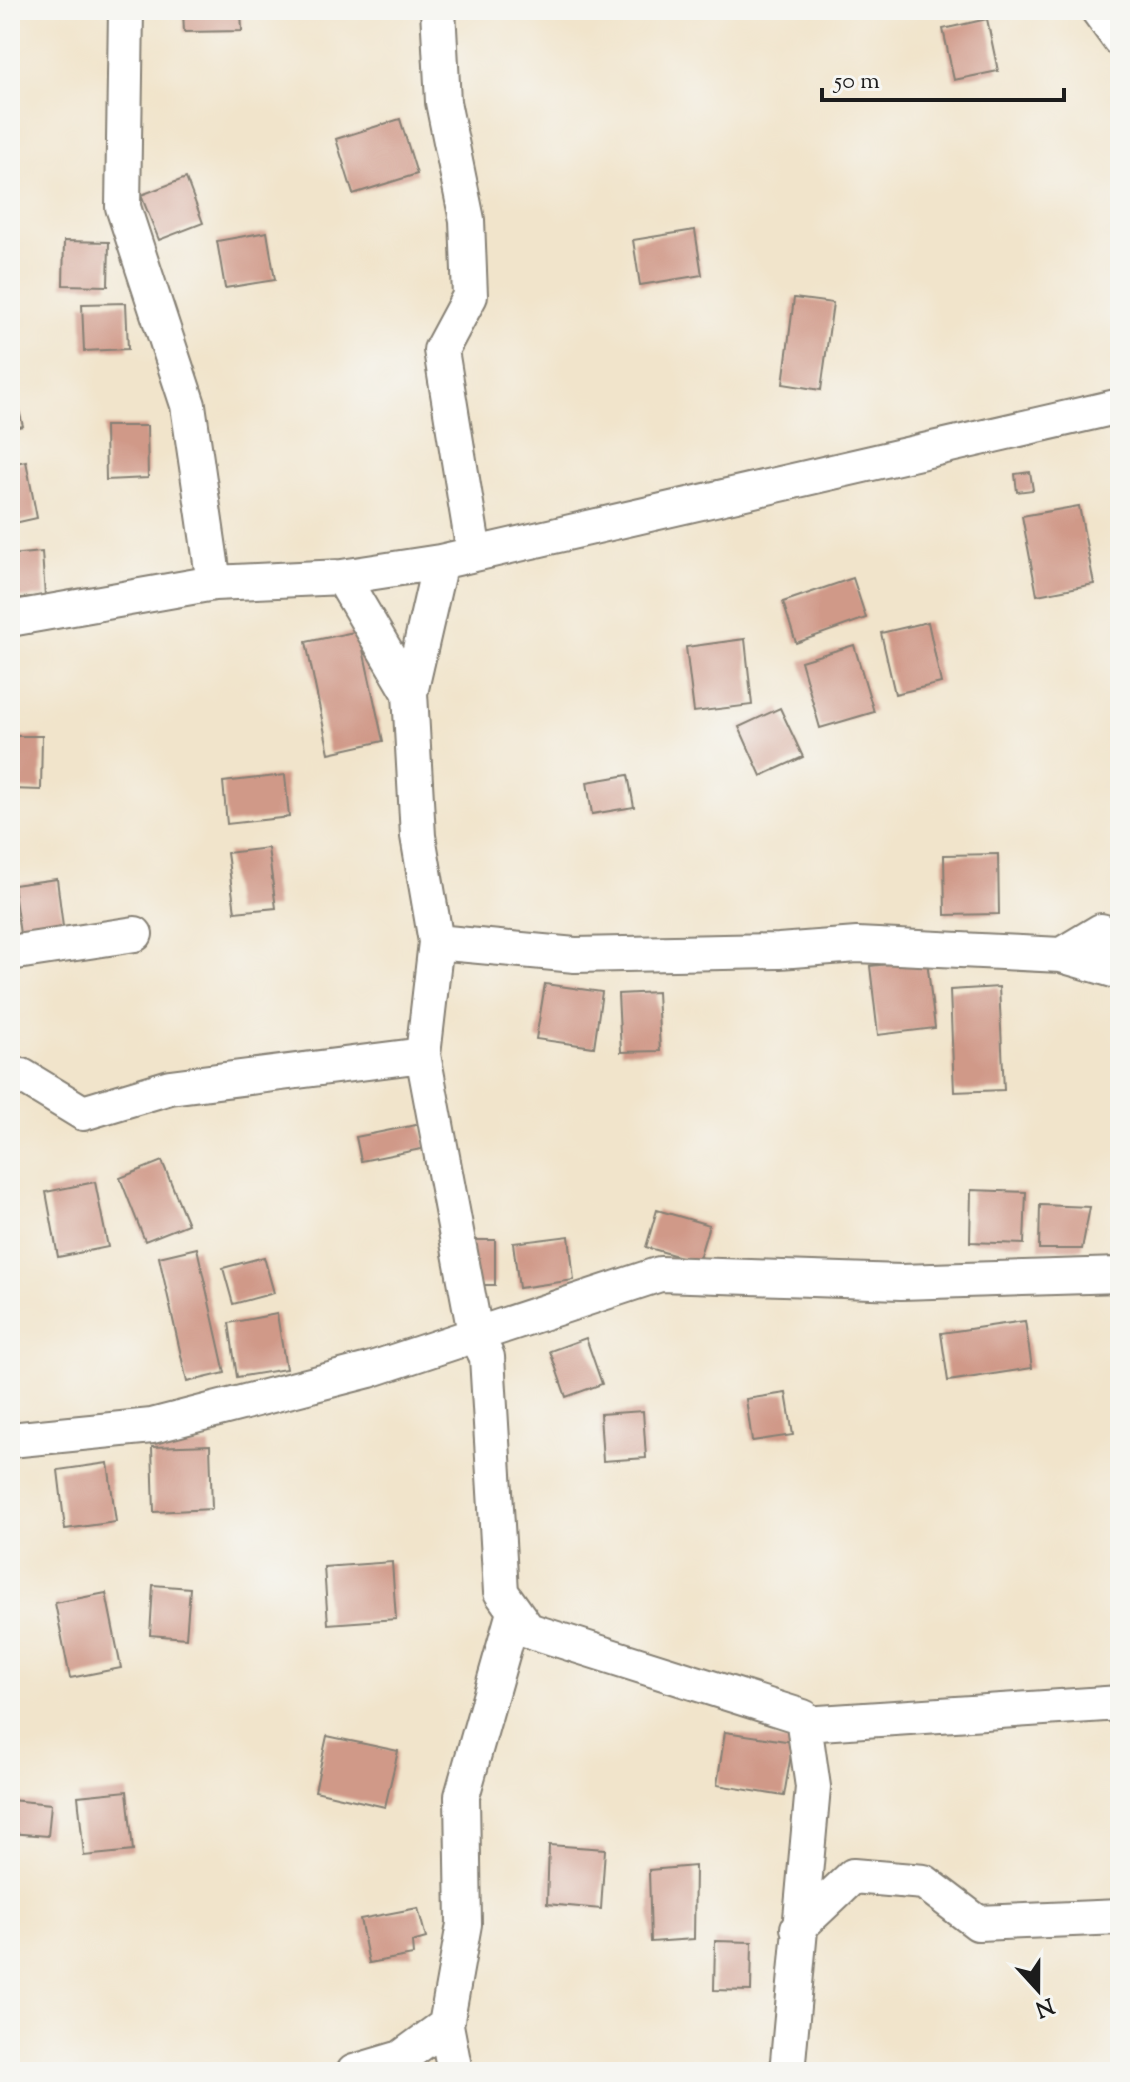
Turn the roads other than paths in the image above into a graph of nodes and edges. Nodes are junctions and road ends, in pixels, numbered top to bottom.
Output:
1 (126, 10) edge
2 (438, 10) edge
3 (1098, 10) edge
4 (1120, 40) edge
5 (1120, 406) edge
6 (474, 553) junction
7 (440, 562) junction
8 (342, 577) junction
9 (214, 583) junction
10 (10, 619) edge
11 (410, 693) junction
12 (135, 934) dead end
13 (1120, 937) edge
14 (436, 942) junction
15 (10, 953) edge
16 (1061, 955) junction
17 (1120, 972) edge
18 (423, 1055) junction
19 (10, 1076) edge
20 (1120, 1275) edge
21 (475, 1333) junction
22 (10, 1440) edge
23 (514, 1612) junction
24 (1120, 1703) edge
25 (804, 1724) junction
26 (1120, 1917) edge
27 (798, 1928) junction
28 (446, 2025) junction
29 (354, 2072) edge
30 (455, 2072) edge
31 (787, 2072) edge

1 - 9 street
2 - 6 street
3 - 4 street
5 - 6 street
6 - 7 street
7 - 8 street
7 - 11 street
8 - 9 street
8 - 11 street
9 - 10 street
11 - 14 street
12 - 15 street
13 - 16 street
14 - 16 street
14 - 18 street
16 - 17 street
18 - 19 street
18 - 21 street
20 - 21 street
21 - 22 street
21 - 23 street
23 - 25 street
23 - 28 street
24 - 25 street
25 - 27 street
26 - 27 street
27 - 31 street
28 - 29 street
28 - 30 street

